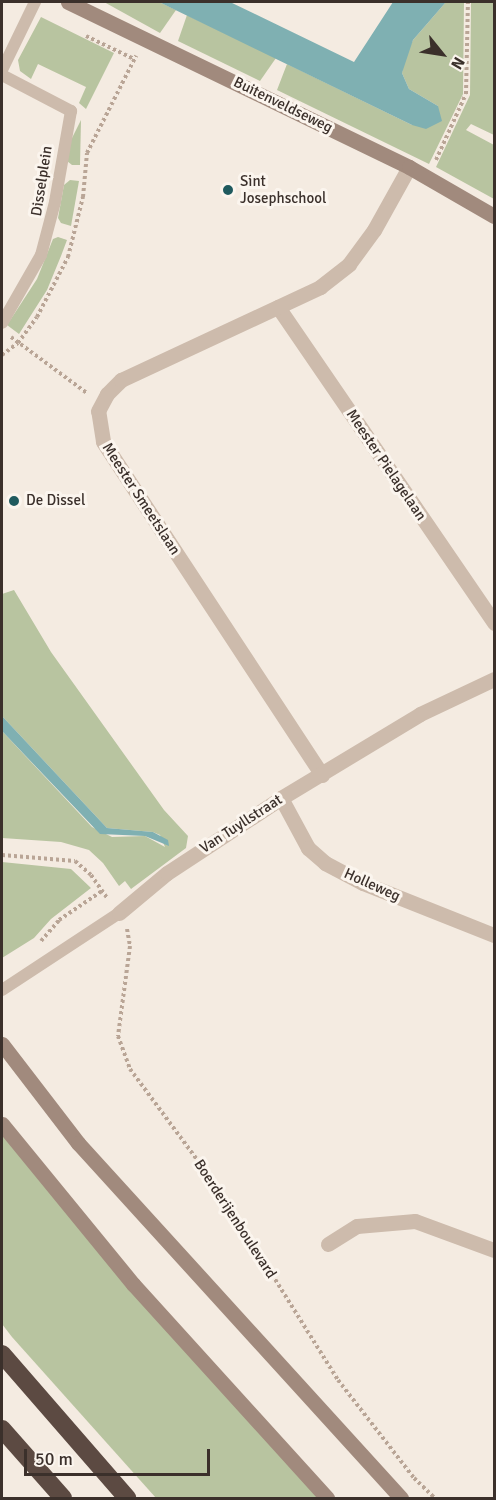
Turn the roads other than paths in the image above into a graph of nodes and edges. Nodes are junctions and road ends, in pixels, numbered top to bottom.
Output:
1 (35, 2) edge
2 (68, 2) edge
3 (85, 5) edge
4 (2, 73) edge
5 (409, 167) junction
6 (495, 216) edge
7 (278, 307) junction
8 (2, 323) edge
9 (495, 623) edge
10 (495, 679) edge
11 (322, 775) junction
12 (281, 798) junction
13 (119, 913) joint
14 (495, 935) edge
15 (2, 990) edge
16 (2, 1044) edge
17 (2, 1124) edge
18 (328, 1244) dead end
19 (495, 1250) edge
20 (2, 1354) edge
21 (2, 1429) edge
22 (63, 1498) edge
23 (127, 1498) edge
24 (327, 1498) edge
25 (401, 1498) edge

1 - 4 lane, Disselplein
2 - 3 main road, Buitenveldseweg
3 - 5 main road, Buitenveldseweg
4 - 8 lane, Disselplein
5 - 6 main road, Buitenveldseweg
5 - 7 street
7 - 9 street, Meester Pielagelaan
7 - 11 street, Meester Smeetslaan
10 - 11 street, Van Tuyllstraat
11 - 12 street, Van Tuyllstraat
12 - 13 street, Van Tuyllstraat
12 - 14 street, Holleweg
13 - 15 lane, Van Tuyllstraat
16 - 25 main road
17 - 24 main road
18 - 19 street
20 - 23 highway
21 - 22 highway

